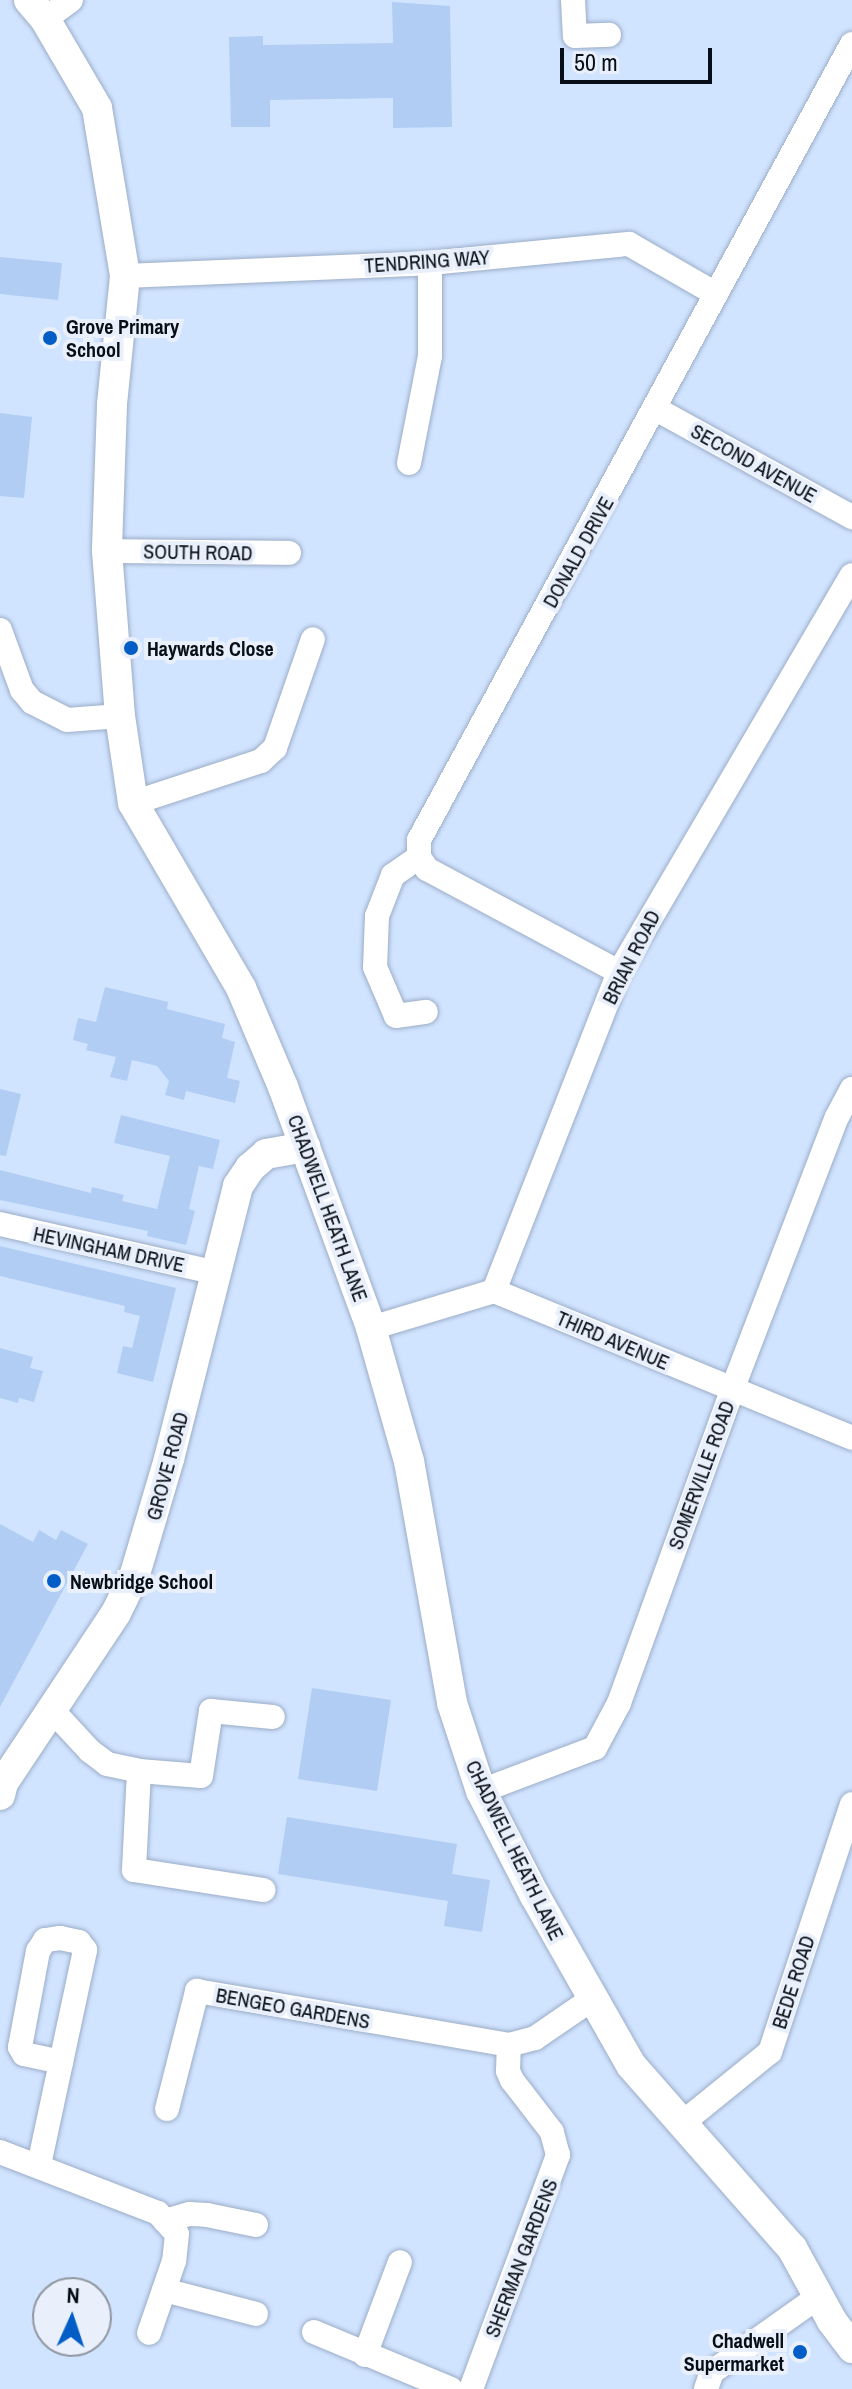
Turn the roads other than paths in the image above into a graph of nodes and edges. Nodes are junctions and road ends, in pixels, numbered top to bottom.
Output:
1 (71, 0) edge
2 (573, 0) edge
3 (37, 9) edge
4 (609, 35) dead end
5 (852, 44) edge
6 (430, 263) junction
7 (125, 276) junction
8 (716, 294) junction
9 (656, 409) junction
10 (409, 463) dead end
11 (852, 517) edge
12 (107, 551) junction
13 (289, 553) dead end
14 (852, 575) edge
15 (0, 630) edge
16 (313, 639) dead end
17 (120, 716) junction
18 (133, 803) junction
19 (419, 857) junction
20 (619, 972) junction
21 (426, 1012) dead end
22 (852, 1089) edge
23 (305, 1147) junction
24 (0, 1224) edge
25 (217, 1273) junction
26 (494, 1291) junction
27 (371, 1328) junction
28 (732, 1390) junction
29 (852, 1438) edge
30 (52, 1710) junction
31 (273, 1717) dead end
32 (139, 1771) junction
33 (1, 1786) edge
34 (481, 1791) junction
35 (852, 1804) edge
36 (263, 1890) dead end
37 (592, 1999) junction
38 (509, 2045) junction
39 (61, 2062) junction
40 (167, 2109) dead end
41 (681, 2124) junction
42 (0, 2152) edge
43 (39, 2165) junction
44 (165, 2221) junction
45 (256, 2225) dead end
46 (400, 2262) dead end
47 (164, 2290) junction
48 (818, 2297) junction
49 (256, 2314) dead end
50 (314, 2332) dead end
51 (149, 2333) dead end
52 (852, 2348) edge
53 (365, 2355) junction
54 (451, 2389) edge
55 (471, 2389) edge
56 (706, 2389) edge

1 - 3 street
2 - 4 street
3 - 7 street, CHADWELL HEATH LANE
5 - 8 street, DONALD DRIVE
6 - 7 street, TENDRING WAY
6 - 8 street, TENDRING WAY
6 - 10 street
7 - 12 street, CHADWELL HEATH LANE
8 - 9 street, DONALD DRIVE
9 - 11 street, SECOND AVENUE
9 - 19 street, DONALD DRIVE
12 - 13 street, SOUTH ROAD
12 - 17 street, CHADWELL HEATH LANE
14 - 20 street, BRIAN ROAD
15 - 17 street
16 - 18 street
17 - 18 street, CHADWELL HEATH LANE
18 - 23 street, CHADWELL HEATH LANE
19 - 20 street
19 - 21 street
20 - 26 street, BRIAN ROAD
22 - 28 street, SOMERVILLE ROAD
23 - 25 street, GROVE ROAD
23 - 27 street, CHADWELL HEATH LANE
24 - 25 street, HEVINGHAM DRIVE
25 - 30 street, GROVE ROAD
26 - 27 street
26 - 28 street, THIRD AVENUE
27 - 34 street, CHADWELL HEATH LANE
28 - 29 street, THIRD AVENUE
28 - 34 street, SOMERVILLE ROAD
30 - 32 street
30 - 33 street, GROVE ROAD
31 - 32 street
32 - 36 street
34 - 37 street, CHADWELL HEATH LANE
35 - 41 street, BEDE ROAD
37 - 38 street
37 - 41 street, CHADWELL HEATH LANE
38 - 40 street, BENGEO GARDENS
38 - 55 street, SHERMAN GARDENS
39 - 39 street
39 - 43 street
41 - 48 street, CHADWELL HEATH LANE
42 - 43 street
43 - 44 street
44 - 45 street
44 - 47 street
46 - 53 street
47 - 49 street
47 - 51 street
48 - 52 street, CHADWELL HEATH LANE
48 - 56 street
50 - 53 street
53 - 54 street

